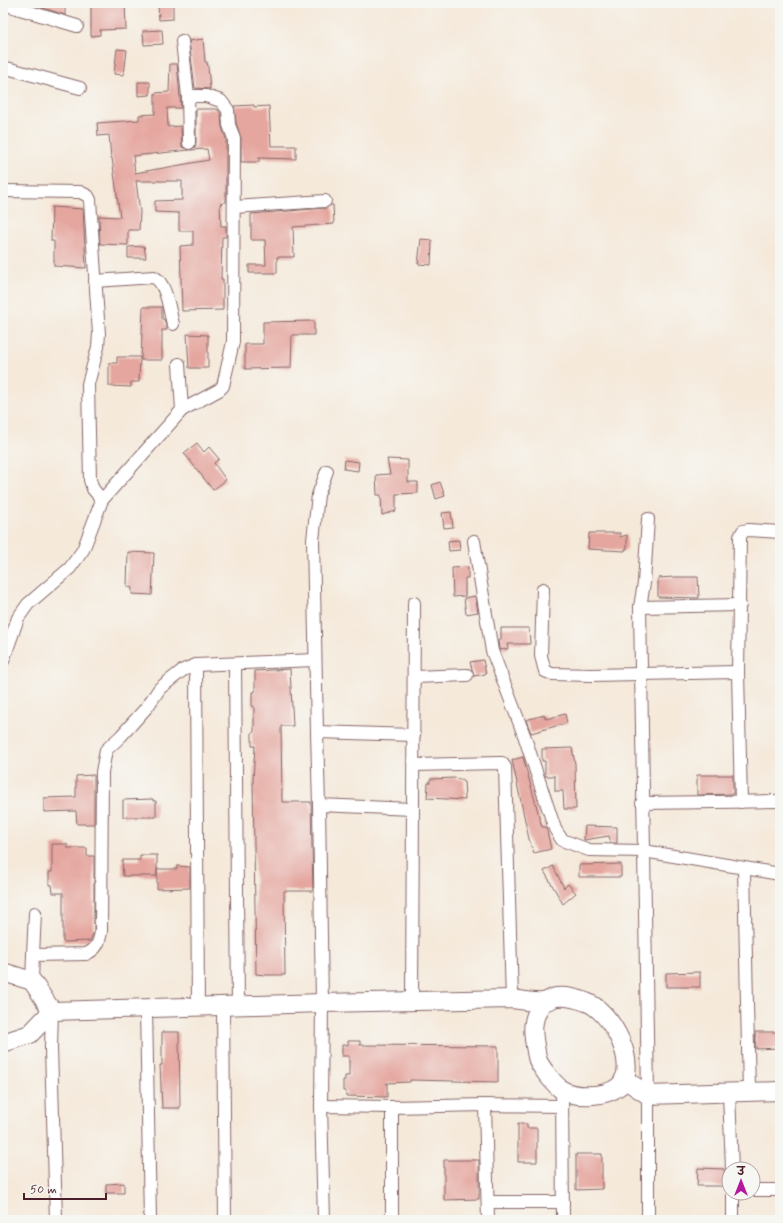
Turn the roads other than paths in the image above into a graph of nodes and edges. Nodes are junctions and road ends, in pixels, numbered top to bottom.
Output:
1 (3, 4) edge
2 (77, 26) dead end
3 (182, 41) dead end
4 (3, 67) edge
5 (80, 88) dead end
6 (188, 96) junction
7 (189, 142) dead end
8 (3, 191) edge
9 (325, 201) dead end
10 (234, 207) junction
11 (94, 281) junction
12 (173, 324) dead end
13 (179, 364) dead end
14 (182, 410) junction
15 (327, 471) dead end
16 (102, 500) junction
17 (648, 519) dead end
18 (780, 532) edge
19 (474, 541) dead end
20 (543, 589) dead end
21 (414, 603) dead end
22 (740, 605) junction
23 (640, 607) junction
24 (316, 660) junction
25 (3, 661) edge
26 (235, 664) junction
27 (196, 665) junction
28 (738, 672) junction
29 (641, 674) junction
30 (467, 675) dead end
31 (414, 677) junction
32 (317, 732) junction
33 (414, 735) junction
34 (414, 765) junction
35 (780, 801) edge
36 (741, 802) junction
37 (642, 803) junction
38 (319, 805) junction
39 (412, 809) junction
40 (644, 851) junction
41 (744, 868) junction
42 (780, 874) edge
43 (35, 913) dead end
44 (33, 955) junction
45 (3, 972) edge
46 (32, 981) junction
47 (512, 999) junction
48 (412, 1002) junction
49 (543, 1002) junction
50 (322, 1003) junction
51 (230, 1006) junction
52 (198, 1007) junction
53 (146, 1009) junction
54 (52, 1011) junction
55 (3, 1043) edge
56 (624, 1079) junction
57 (780, 1091) edge
58 (749, 1092) junction
59 (729, 1093) junction
60 (648, 1095) junction
61 (562, 1098) junction
62 (485, 1105) junction
63 (321, 1106) junction
64 (392, 1107) junction
65 (732, 1161) edge
66 (761, 1190) edge
67 (780, 1190) edge
68 (733, 1201) edge
69 (488, 1202) junction
70 (563, 1202) junction
71 (56, 1220) edge
72 (150, 1220) edge
73 (225, 1220) edge
74 (324, 1220) edge
75 (392, 1220) edge
76 (488, 1220) edge
77 (563, 1220) edge
78 (648, 1220) edge
79 (733, 1220) edge

1 - 2 street
3 - 6 street
4 - 5 street
6 - 7 street
6 - 10 street
8 - 11 street
9 - 10 street
10 - 14 street
11 - 12 street
11 - 16 street
13 - 14 street
14 - 16 street
15 - 24 street
16 - 25 street
17 - 23 street
18 - 22 street
19 - 40 street
20 - 29 street
21 - 31 street
22 - 23 street
22 - 28 street
23 - 29 street
24 - 26 street
24 - 32 street
26 - 27 street
26 - 51 street
27 - 44 street
27 - 52 street
28 - 29 street
28 - 36 street
29 - 37 street
30 - 31 street
31 - 33 street
32 - 33 street
32 - 38 street
33 - 34 street
34 - 39 street
34 - 47 street
35 - 36 street
36 - 37 street
37 - 40 street
38 - 39 street
38 - 50 street
39 - 48 street
40 - 41 street
40 - 60 street
41 - 42 street
41 - 58 street
43 - 44 street
44 - 46 street
45 - 46 street
46 - 54 street
47 - 48 street
47 - 49 street
48 - 50 street
49 - 56 street
49 - 61 street
50 - 51 street
50 - 63 street
51 - 52 street
51 - 73 street
52 - 53 street
53 - 54 street
53 - 72 street
54 - 55 street
54 - 71 street
56 - 60 street
56 - 61 street
57 - 58 street
58 - 59 street
59 - 60 street
59 - 65 street
60 - 78 street
61 - 62 street
61 - 70 street
62 - 64 street
62 - 69 street
63 - 64 street
63 - 74 street
64 - 75 street
66 - 67 street
68 - 79 street
69 - 70 street
69 - 76 street
70 - 77 street

